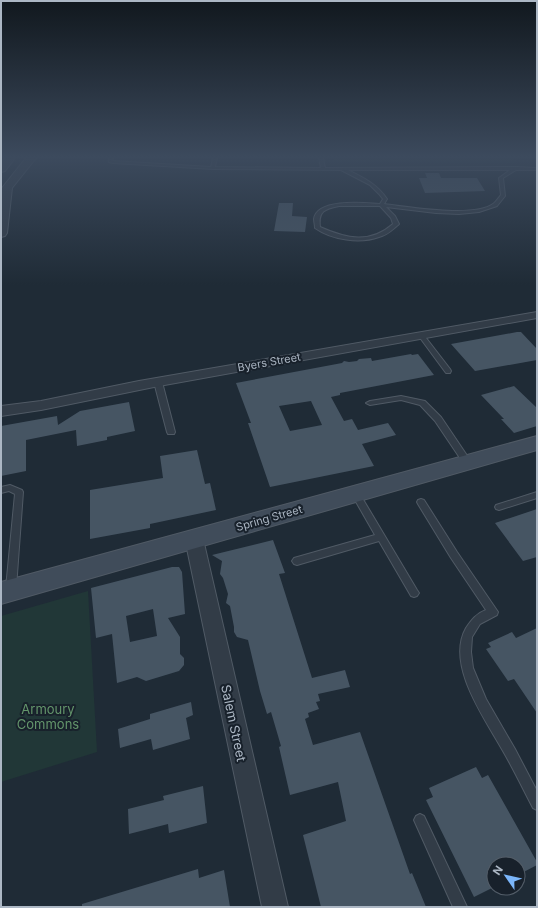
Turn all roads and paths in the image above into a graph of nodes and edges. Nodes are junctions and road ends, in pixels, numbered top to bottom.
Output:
1 (383, 200) edge
2 (501, 200) edge
3 (3, 203) edge
4 (381, 205) junction
5 (1, 233) edge
6 (536, 317) edge
7 (421, 335) junction
8 (448, 371) dead end
9 (158, 382) junction
10 (370, 402) dead end
11 (1, 411) edge
12 (171, 432) dead end
13 (537, 443) edge
14 (467, 462) junction
15 (1, 490) edge
16 (355, 493) junction
17 (537, 495) edge
18 (421, 502) dead end
19 (499, 508) dead end
20 (381, 537) junction
21 (194, 539) junction
22 (297, 561) dead end
23 (6, 592) edge
24 (414, 593) dead end
25 (537, 804) edge
26 (420, 820) dead end
27 (275, 907) edge
28 (460, 907) edge

1 - 4 lane
2 - 4 lane
3 - 5 street
4 - 4 lane
6 - 7 street, Byers Street
7 - 8 lane
7 - 9 street, Byers Street
9 - 11 street, Byers Street
9 - 12 lane
10 - 14 lane
13 - 14 main road, Spring Street
14 - 16 main road, Spring Street
15 - 23 lane
16 - 20 lane
16 - 21 main road, Spring Street
17 - 19 lane
18 - 25 lane
20 - 22 lane
20 - 24 lane
21 - 23 main road, Spring Street
21 - 27 street, Salem Street
26 - 28 lane

